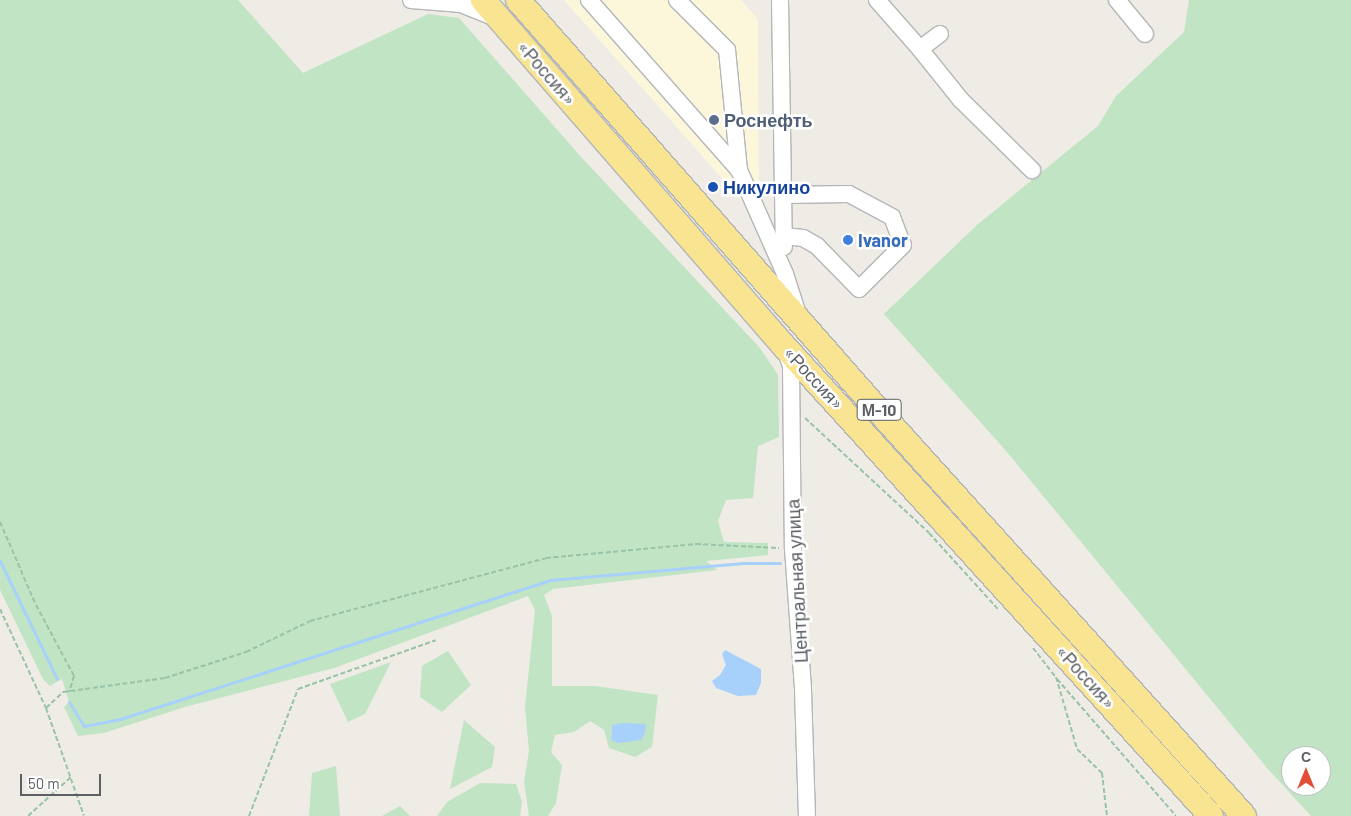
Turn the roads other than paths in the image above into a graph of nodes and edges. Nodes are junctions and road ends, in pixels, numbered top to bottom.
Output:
1 (411, 0) edge
2 (483, 0) edge
3 (518, 0) edge
4 (589, 0) edge
5 (677, 0) edge
6 (780, 0) edge
7 (877, 0) edge
8 (1117, 0) edge
9 (503, 22) junction
10 (940, 34) dead end
11 (1145, 34) dead end
12 (920, 49) junction
13 (739, 170) junction
14 (1032, 170) dead end
15 (783, 195) junction
16 (784, 236) junction
17 (785, 274) junction
18 (798, 317) junction
19 (784, 346) junction
20 (807, 816) edge
21 (1211, 816) edge
22 (1244, 816) edge

1 - 9 street
2 - 9 highway, «Россия» / М-10
3 - 18 highway, «Россия» / М-10
4 - 13 street
5 - 13 street
6 - 15 street
7 - 12 street
8 - 11 street
9 - 19 highway, «Россия» / М-10
10 - 12 street
12 - 14 street
13 - 17 street
15 - 16 street
15 - 16 street
16 - 17 street
17 - 18 street
18 - 22 highway, «Россия» / М-10
19 - 20 street, Центральная улица
19 - 21 highway, «Россия» / М-10

